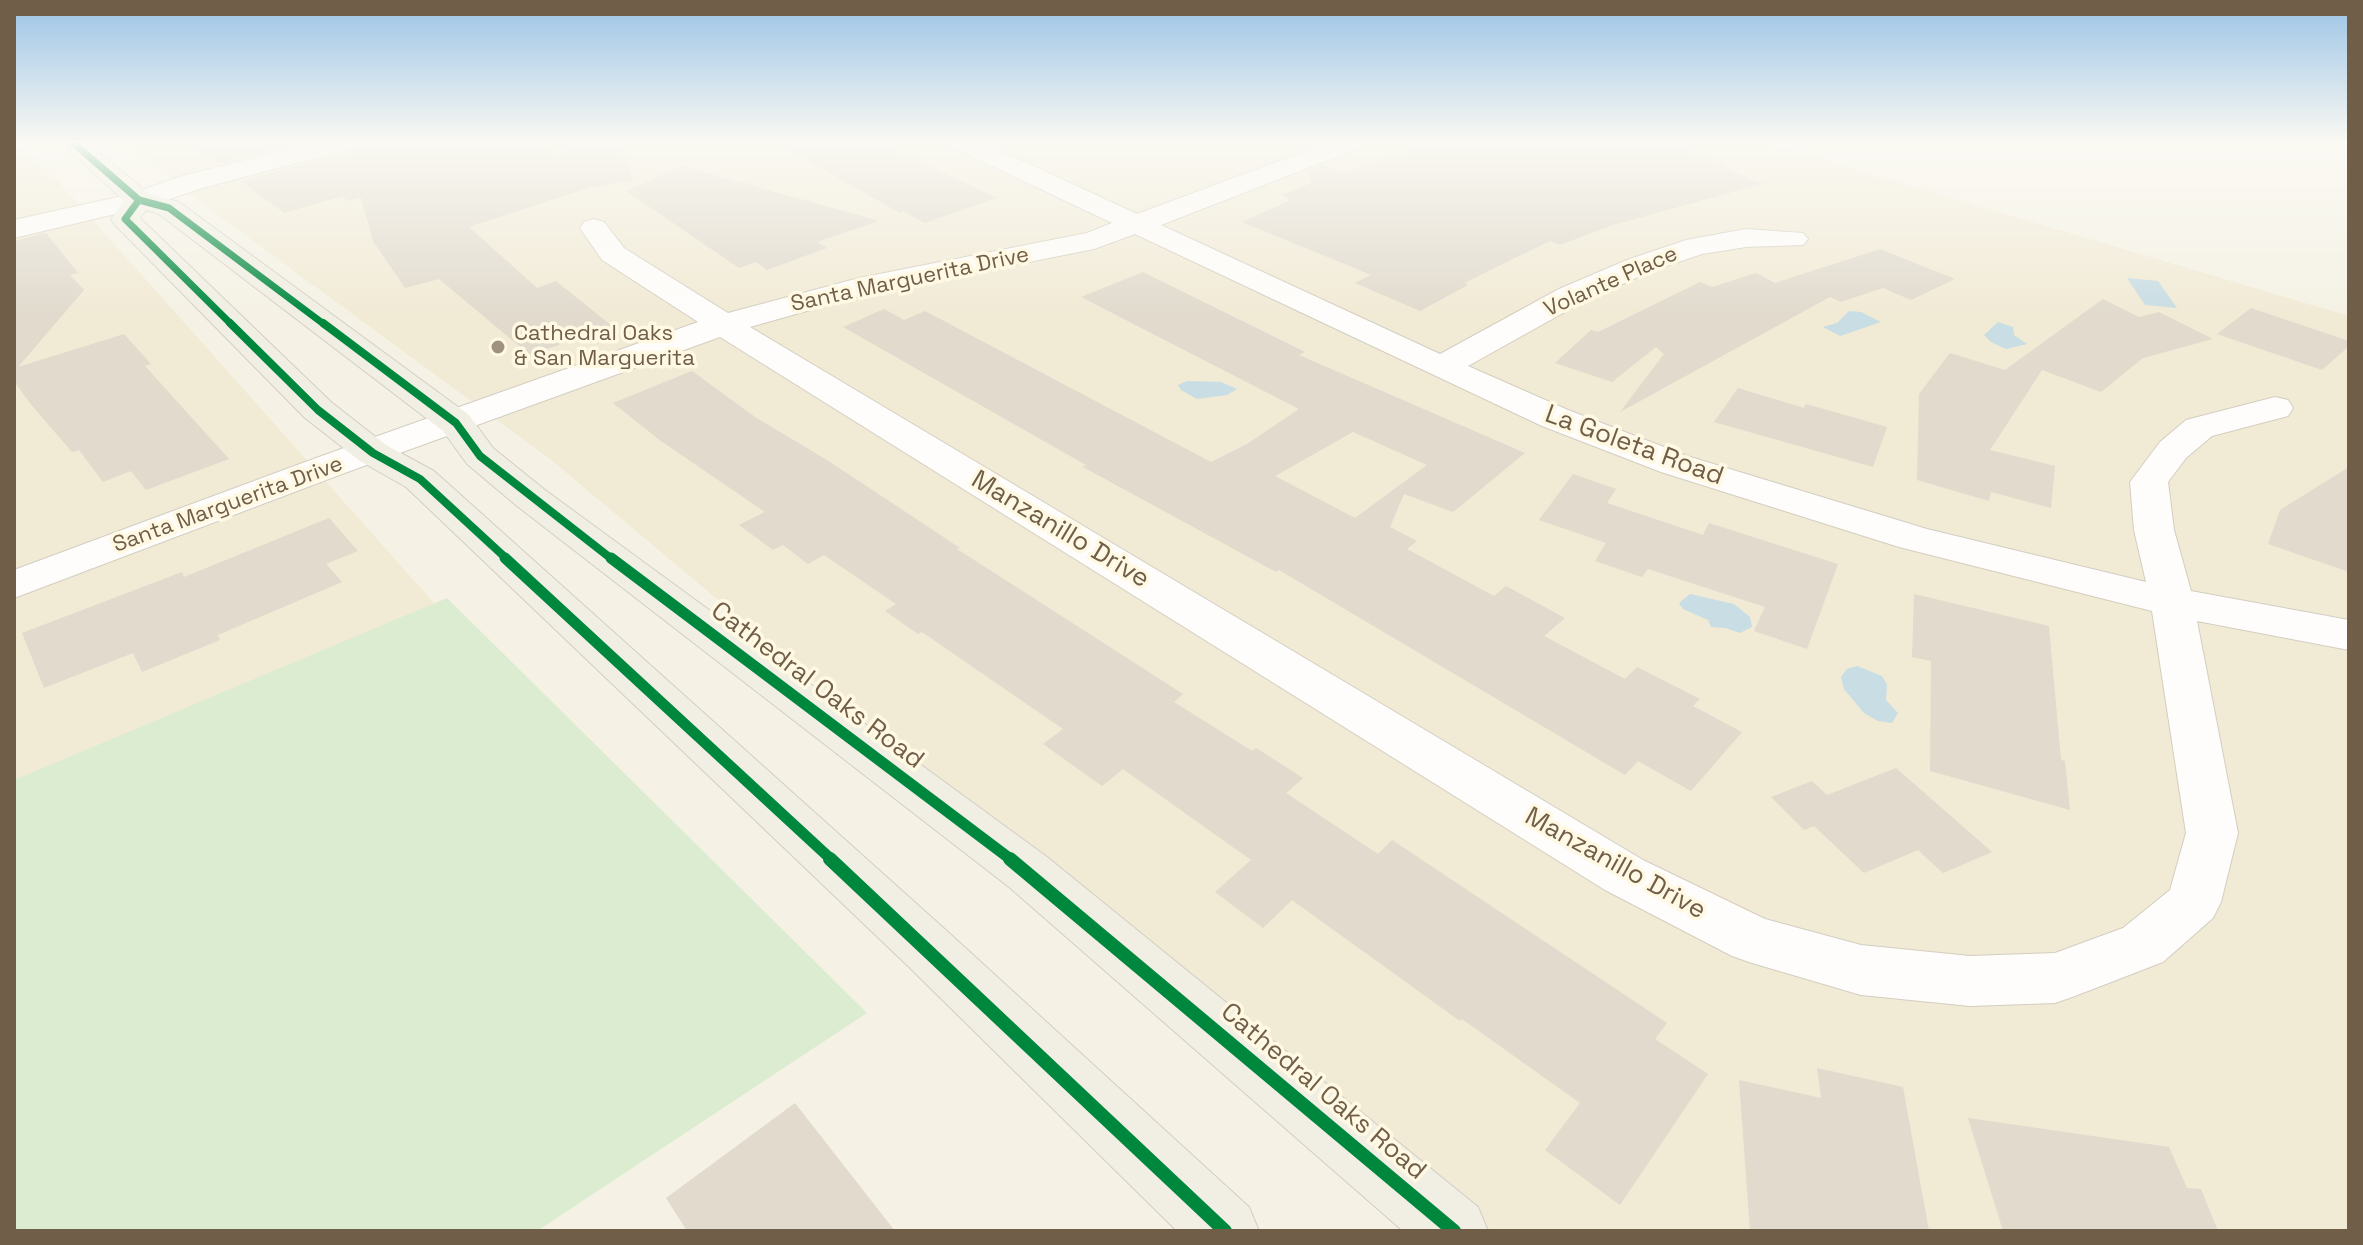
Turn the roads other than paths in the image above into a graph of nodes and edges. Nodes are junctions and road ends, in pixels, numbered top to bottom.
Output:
1 (1084, 199) edge
2 (1206, 199) edge
3 (139, 200) junction
4 (1139, 225) junction
5 (594, 228) dead end
6 (14, 229) edge
7 (1793, 239) dead end
8 (725, 324) junction
9 (1441, 367) junction
10 (2275, 408) dead end
11 (456, 423) junction
12 (373, 453) junction
13 (19, 573) edge
14 (2172, 602) junction
15 (2349, 635) edge
16 (1225, 1231) edge
17 (1454, 1231) edge

1 - 4 street, La Goleta Road
2 - 4 street, Santa Marguerita Drive
3 - 6 street
3 - 11 main road, Cathedral Oaks Road
3 - 12 main road
4 - 8 street, Santa Marguerita Drive
4 - 9 street, La Goleta Road
5 - 8 street, Manzanillo Drive
7 - 9 street, Volante Place
8 - 11 street, Santa Marguerita Drive
8 - 14 street, Manzanillo Drive
9 - 14 street, La Goleta Road
10 - 14 street, Manzanillo Drive
11 - 12 street, Santa Marguerita Drive
11 - 17 main road, Cathedral Oaks Road
12 - 13 street, Santa Marguerita Drive
12 - 16 main road
14 - 15 street, La Goleta Road

